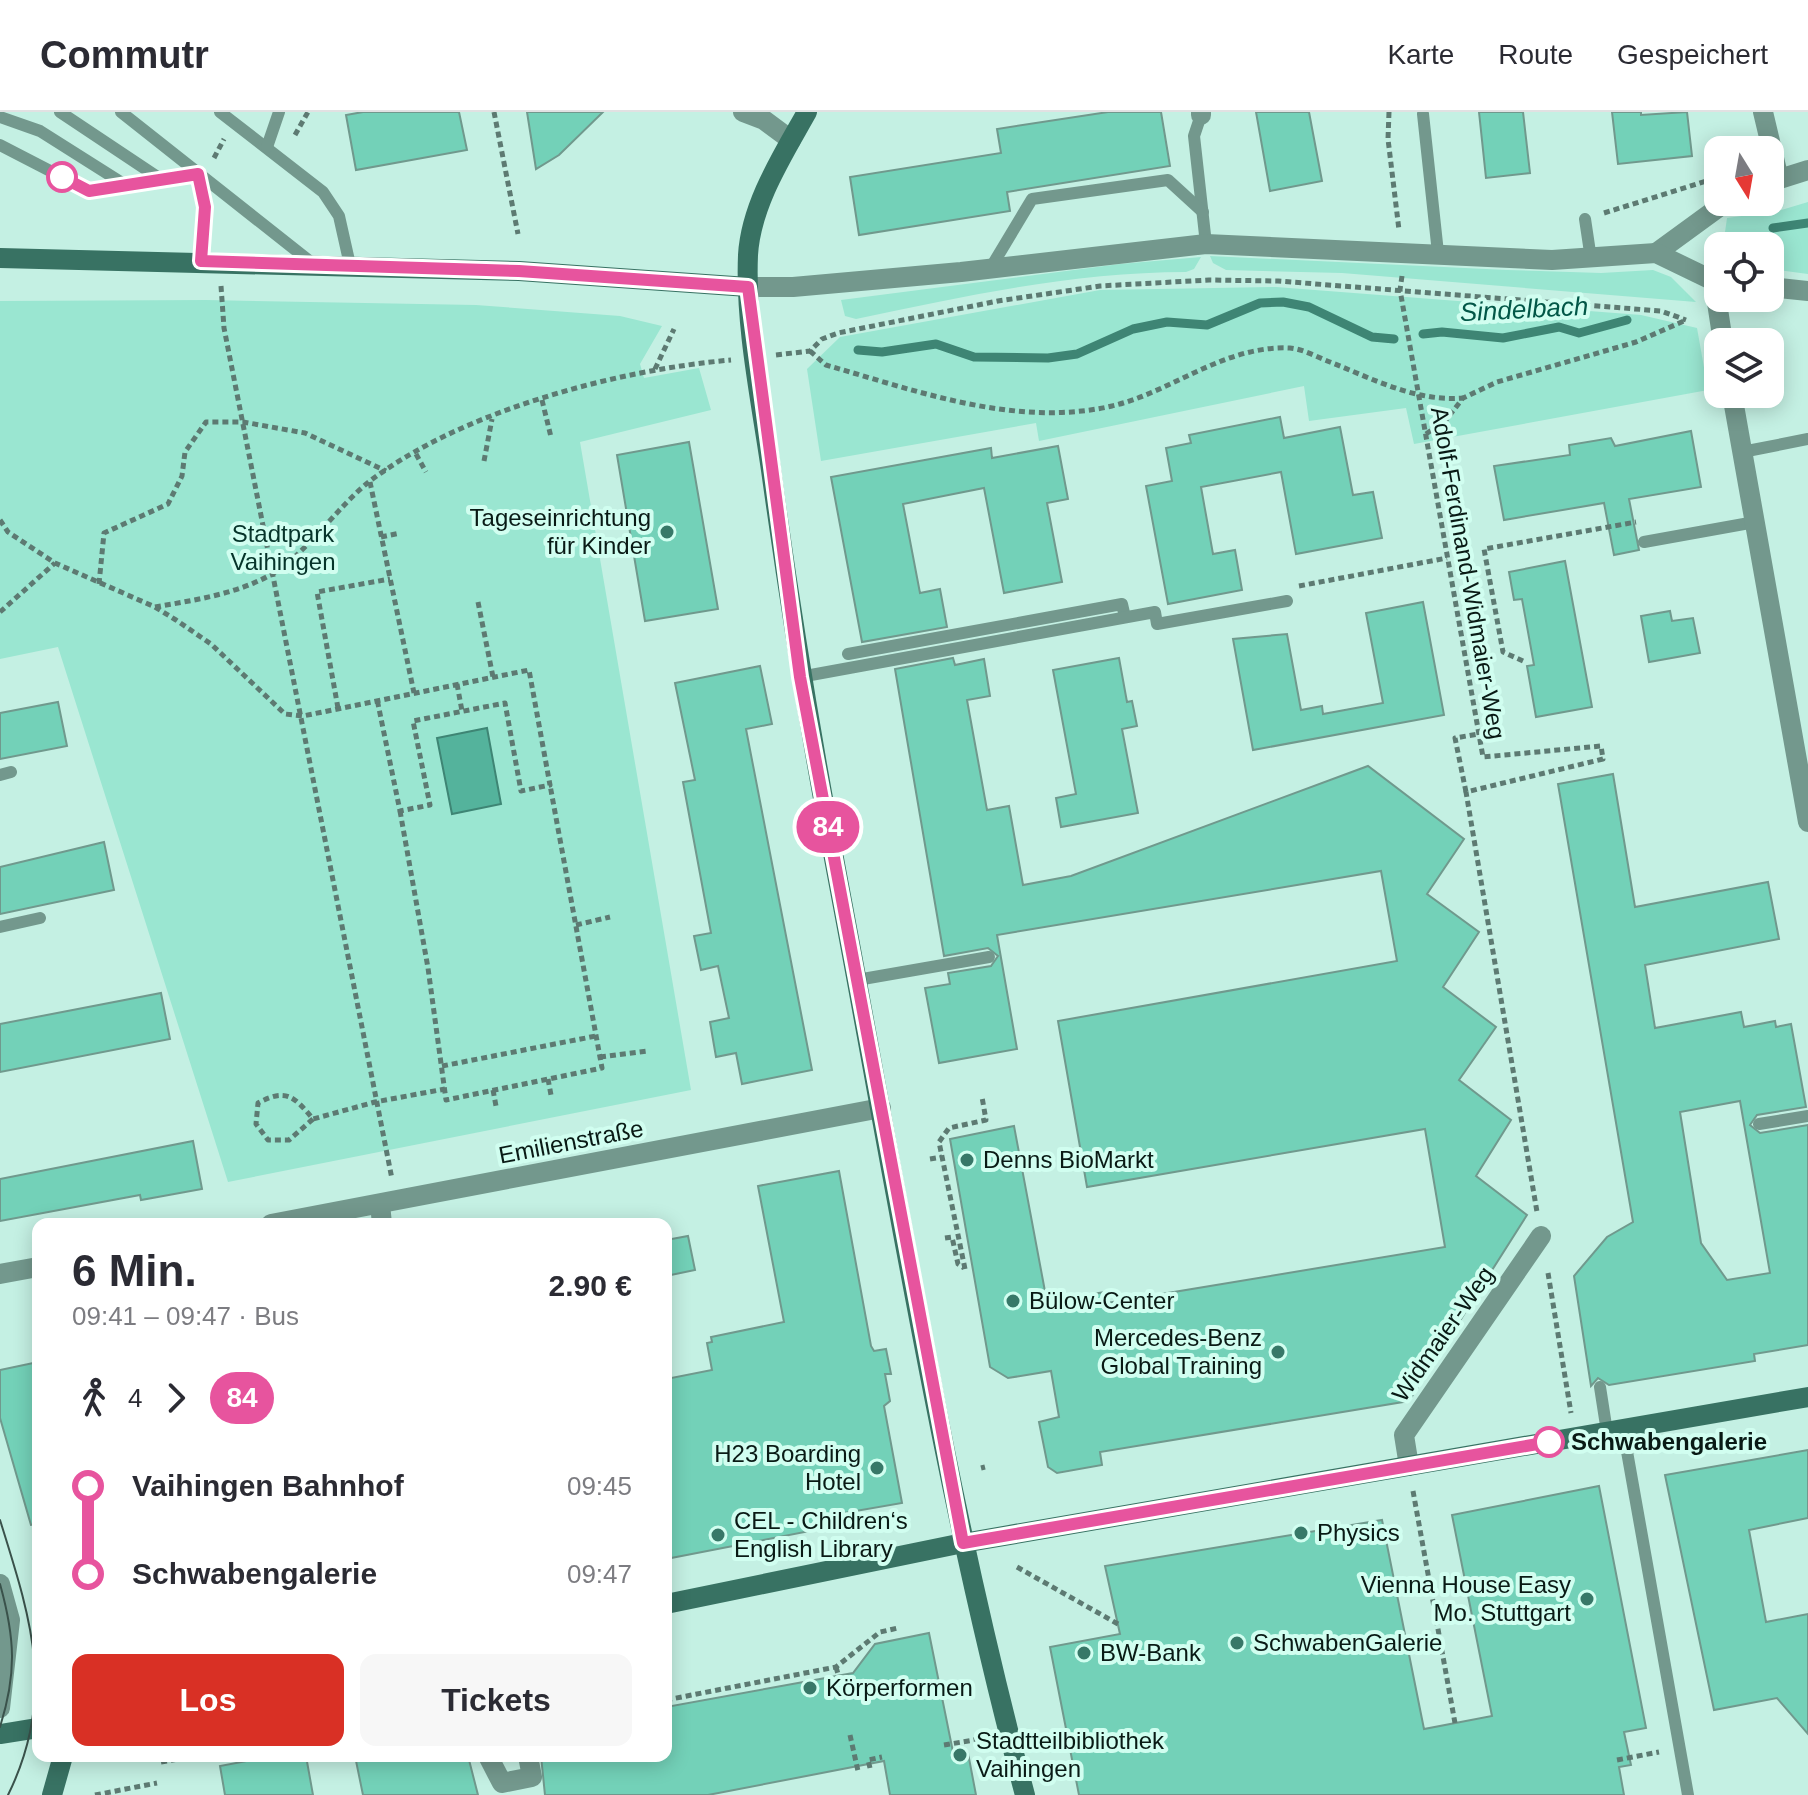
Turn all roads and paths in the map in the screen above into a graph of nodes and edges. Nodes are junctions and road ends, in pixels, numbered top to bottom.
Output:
1 (60, 112) edge
2 (121, 112) edge
3 (220, 112) edge
4 (279, 112) edge
5 (308, 112) edge
6 (494, 112) edge
7 (743, 112) edge
8 (807, 112) edge
9 (1389, 112) edge
10 (1763, 112) edge
11 (1201, 114) edge
12 (1423, 114) dead end
13 (0, 117) edge
14 (295, 136) dead end
15 (1767, 136) edge
16 (791, 140) junction
17 (0, 145) edge
18 (267, 147) junction
19 (1808, 170) edge
20 (198, 174) junction
21 (1784, 178) edge
22 (1704, 181) edge
23 (165, 182) junction
24 (127, 186) junction
25 (1203, 212) junction
26 (1707, 216) edge
27 (1585, 219) joint
28 (1399, 222) dead end
29 (518, 234) dead end
30 (1206, 244) junction
31 (1400, 251) junction
32 (1438, 253) junction
33 (1656, 253) junction
34 (0, 258) edge
35 (1591, 259) junction
36 (201, 261) junction
37 (312, 263) junction
38 (350, 265) junction
39 (990, 269) junction
40 (1704, 277) edge
41 (748, 287) junction
42 (1784, 288) edge
43 (1400, 290) junction
44 (1808, 291) edge
45 (219, 296) dead end
46 (674, 329) dead end
47 (810, 351) junction
48 (755, 358) junction
49 (654, 370) junction
50 (1418, 396) junction
51 (1463, 398) junction
52 (542, 400) junction
53 (1734, 408) edge
54 (493, 417) junction
55 (243, 422) junction
56 (1426, 434) junction
57 (551, 437) dead end
58 (1808, 439) edge
59 (1742, 452) junction
60 (416, 454) junction
61 (484, 461) dead end
62 (387, 472) junction
63 (426, 472) dead end
64 (370, 481) junction
65 (0, 520) edge
66 (1641, 521) dead end
67 (1755, 522) junction
68 (400, 533) dead end
69 (381, 537) junction
70 (1644, 542) dead end
71 (1447, 558) junction
72 (55, 563) junction
73 (274, 573) junction
74 (390, 579) junction
75 (99, 584) junction
76 (1287, 601) joint
77 (478, 602) dead end
78 (155, 607) junction
79 (0, 612) edge
80 (1125, 617) junction
81 (848, 654) dead end
82 (1523, 661) dead end
83 (493, 677) junction
84 (800, 677) junction
85 (457, 684) junction
86 (414, 693) junction
87 (377, 699) junction
88 (338, 708) junction
89 (462, 711) junction
90 (303, 716) junction
91 (1478, 734) junction
92 (550, 785) junction
93 (1466, 792) junction
94 (400, 811) junction
95 (1808, 822) edge
96 (610, 917) dead end
97 (40, 918) dead end
98 (576, 925) junction
99 (0, 927) edge
100 (989, 957) dead end
101 (857, 980) junction
102 (596, 1036) junction
103 (647, 1051) dead end
104 (600, 1057) junction
105 (442, 1066) junction
106 (548, 1079) junction
107 (445, 1089) junction
108 (493, 1090) junction
109 (551, 1095) dead end
110 (982, 1097) dead end
111 (375, 1102) junction
112 (496, 1106) dead end
113 (881, 1108) junction
114 (1808, 1116) edge
115 (313, 1119) junction
116 (1759, 1124) dead end
117 (942, 1157) junction
118 (930, 1159) dead end
119 (389, 1166) dead end
120 (381, 1214) edge
121 (337, 1218) edge
122 (1541, 1236) junction
123 (945, 1238) dead end
124 (32, 1268) edge
125 (0, 1274) edge
126 (1600, 1387) dead end
127 (1808, 1397) edge
128 (1615, 1430) junction
129 (1575, 1437) junction
130 (1409, 1466) junction
131 (963, 1543) junction
132 (1017, 1567) dead end
133 (0, 1584) edge
134 (672, 1603) edge
135 (1118, 1624) dead end
136 (898, 1628) dead end
137 (836, 1667) junction
138 (2, 1669) edge
139 (840, 1681) dead end
140 (672, 1698) edge
141 (0, 1708) edge
142 (1455, 1723) dead end
143 (32, 1729) edge
144 (1009, 1733) junction
145 (0, 1734) edge
146 (850, 1735) dead end
147 (944, 1745) dead end
148 (1679, 1748) junction
149 (882, 1757) dead end
150 (1617, 1760) dead end
151 (61, 1762) edge
152 (491, 1762) edge
153 (529, 1762) edge
154 (870, 1768) dead end
155 (858, 1771) dead end
156 (157, 1783) dead end
157 (517, 1788) edge
158 (52, 1795) edge
159 (95, 1795) edge
160 (1025, 1795) edge
161 (1688, 1795) edge

1 - 23 lane
2 - 20 lane
3 - 18 lane
4 - 18 lane
5 - 14 path
6 - 29 path
7 - 16 street
8 - 16 main road
9 - 28 path
10 - 15 street
11 - 25 lane
12 - 32 lane
13 - 24 lane
16 - 41 main road
17 - 24 lane
18 - 38 lane
19 - 21 street
20 - 23 lane
20 - 36 lane
20 - 37 lane
22 - 27 path
23 - 24 lane
25 - 30 lane
25 - 39 lane
26 - 33 street
27 - 35 lane
30 - 31 street
30 - 39 street
31 - 32 street
31 - 43 path, Adolf-Ferdinand-Widmaier-Weg
32 - 35 street
33 - 35 street
33 - 40 street
34 - 36 main road
36 - 37 main road
37 - 38 main road
38 - 41 main road
39 - 41 street
41 - 48 main road
42 - 44 street
43 - 47 path
43 - 50 path, Adolf-Ferdinand-Widmaier-Weg
43 - 51 path
45 - 55 path
46 - 49 path
47 - 48 path
47 - 50 path
48 - 49 path
48 - 84 main road
49 - 52 path
50 - 51 path
50 - 56 path, Adolf-Ferdinand-Widmaier-Weg
51 - 56 path
52 - 54 path
52 - 57 path
53 - 59 street
54 - 60 path
54 - 61 path
55 - 62 path
55 - 73 path
55 - 75 path
56 - 71 path, Adolf-Ferdinand-Widmaier-Weg
58 - 59 lane
59 - 67 street
60 - 62 path
60 - 63 path
62 - 64 path
64 - 69 path
64 - 73 path
65 - 72 path
66 - 82 path
67 - 70 lane
67 - 95 street
68 - 69 path
69 - 74 path
71 - 76 path
71 - 91 path, Adolf-Ferdinand-Widmaier-Weg
72 - 75 path
72 - 79 path
73 - 78 path
73 - 90 path
74 - 86 path
74 - 88 path
75 - 78 path
76 - 80 lane
77 - 83 path
78 - 90 path
80 - 81 lane
80 - 84 lane
83 - 85 path
83 - 92 path
84 - 101 main road
85 - 86 path
85 - 89 path
86 - 87 path
87 - 88 path
87 - 94 path
88 - 90 path
89 - 92 path
89 - 94 path
90 - 111 path
91 - 93 path
91 - 93 path, Adolf-Ferdinand-Widmaier-Weg
92 - 98 path
93 - 122 path
94 - 105 path
96 - 98 path
97 - 99 lane
98 - 102 path
100 - 101 lane
101 - 113 main road
102 - 104 path
102 - 105 path
103 - 104 path
104 - 106 path
105 - 107 path
106 - 108 path
106 - 109 path
107 - 108 path
107 - 111 path
108 - 112 path
110 - 117 path
111 - 115 path
111 - 119 path
113 - 120 street, Emilienstraße
113 - 131 main road
114 - 116 lane
115 - 115 path
117 - 118 path
117 - 123 path
120 - 121 street, Emilienstraße
122 - 129 path
122 - 130 street, Widmaier-Weg
124 - 125 street
126 - 128 lane
127 - 128 main road
128 - 129 main road
128 - 148 lane
129 - 130 main road
130 - 131 main road
130 - 142 path
131 - 134 main road
131 - 144 main road
132 - 135 path
133 - 138 street
136 - 137 path
137 - 139 path
137 - 140 path
138 - 141 street
143 - 145 main road
144 - 147 path
144 - 160 main road
146 - 155 path
148 - 150 path
148 - 161 lane
149 - 154 path
151 - 158 main road
152 - 157 street
153 - 157 street
156 - 159 path

